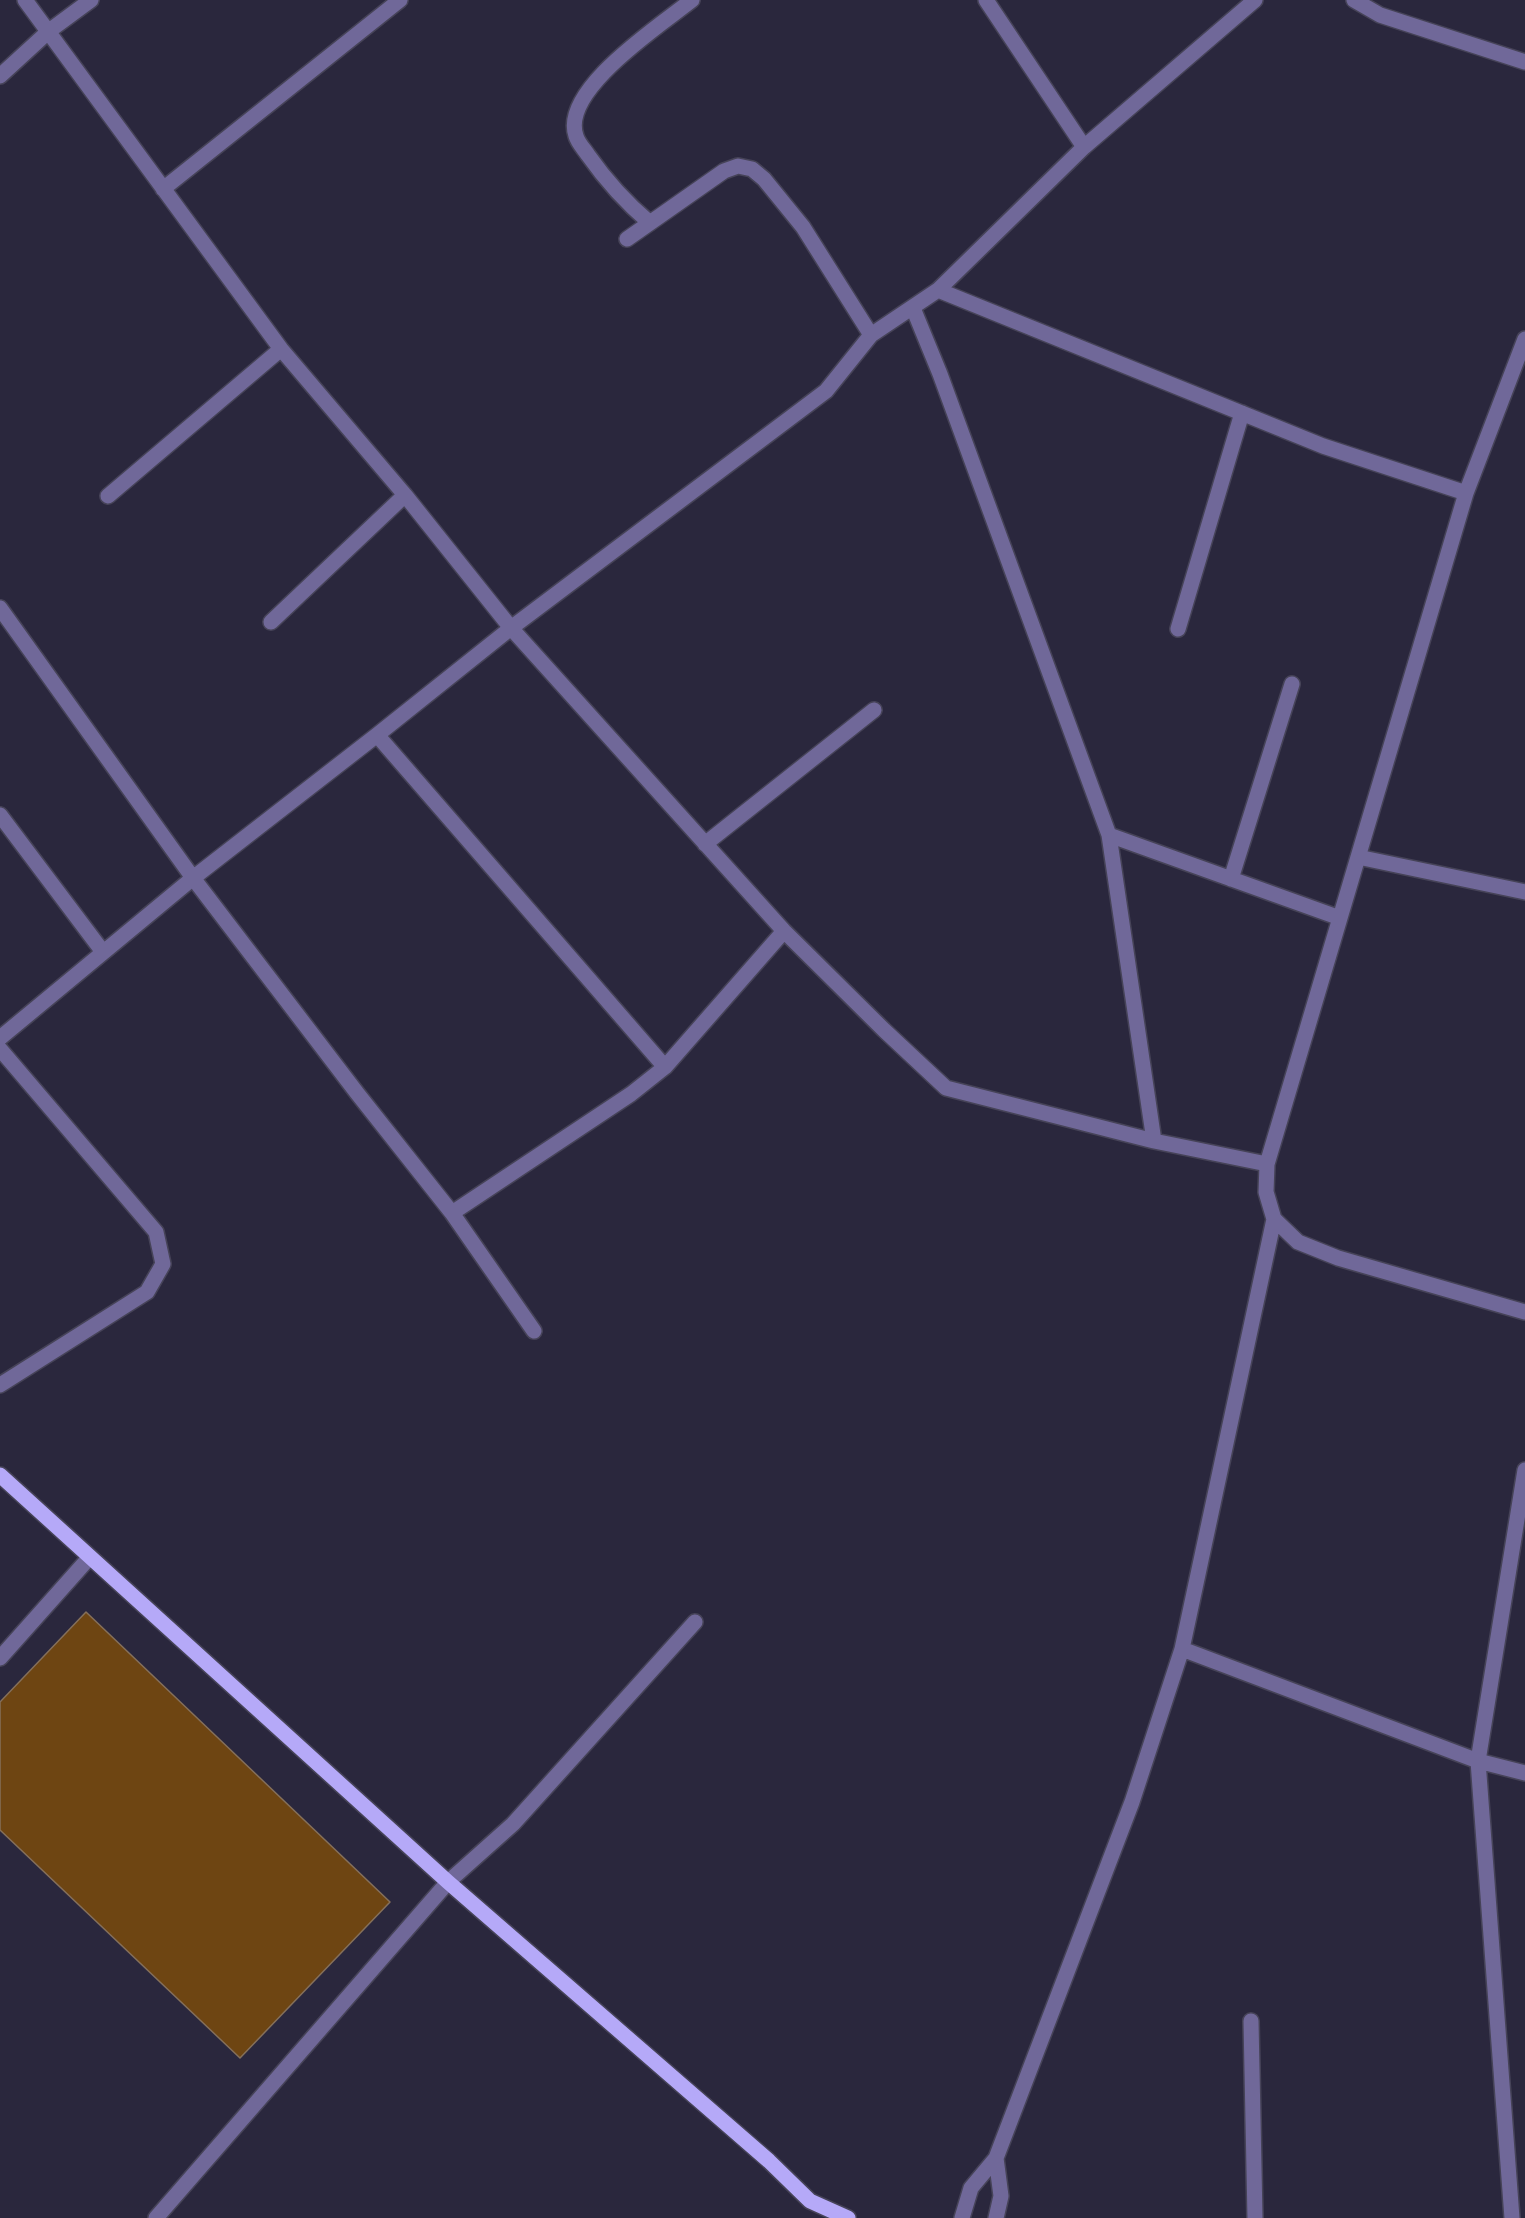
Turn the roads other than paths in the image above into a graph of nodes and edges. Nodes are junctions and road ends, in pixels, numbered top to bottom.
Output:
1 (25, 0) edge
2 (91, 0) edge
3 (400, 0) edge
4 (692, 0) edge
5 (986, 0) edge
6 (1255, 0) edge
7 (1353, 0) edge
8 (49, 32) junction
9 (1525, 62) edge
10 (0, 76) edge
11 (1084, 147) junction
12 (163, 189) junction
13 (650, 223) junction
14 (627, 239) dead end
15 (938, 290) junction
16 (913, 308) junction
17 (872, 335) junction
18 (1525, 339) edge
19 (281, 349) junction
20 (1242, 413) junction
21 (1466, 493) junction
22 (405, 495) junction
23 (108, 496) dead end
24 (0, 608) edge
25 (271, 622) dead end
26 (511, 628) junction
27 (1178, 629) dead end
28 (1292, 684) dead end
29 (874, 710) dead end
30 (377, 735) junction
31 (0, 815) edge
32 (1109, 835) junction
33 (705, 844) junction
34 (1358, 857) junction
35 (193, 878) junction
36 (1231, 879) junction
37 (1525, 892) edge
38 (1340, 918) junction
39 (784, 931) junction
40 (103, 952) junction
41 (0, 1038) edge
42 (0, 1049) edge
43 (665, 1066) junction
44 (1154, 1141) junction
45 (1267, 1164) junction
46 (452, 1213) junction
47 (1274, 1219) junction
48 (1525, 1312) edge
49 (534, 1331) dead end
50 (0, 1385) edge
51 (1525, 1470) edge
52 (0, 1475) edge
53 (89, 1558) junction
54 (695, 1622) dead end
55 (1182, 1649) junction
56 (0, 1658) edge
57 (1478, 1761) junction
58 (1525, 1773) edge
59 (448, 1882) junction
60 (1251, 2021) dead end
61 (996, 2158) junction
62 (810, 2201) junction
63 (156, 2218) edge
64 (816, 2218) edge
65 (848, 2218) edge
66 (962, 2218) edge
67 (996, 2218) edge
68 (1255, 2218) edge
69 (1512, 2218) edge

1 - 8 street
2 - 8 street
3 - 12 street
4 - 13 street
5 - 11 street
6 - 11 street
7 - 9 street
8 - 10 street
8 - 12 street
11 - 15 street
12 - 19 street
13 - 14 street
13 - 17 street
15 - 16 street
15 - 20 street
16 - 17 street
16 - 32 street
17 - 26 street
18 - 21 street
19 - 22 street
19 - 23 street
20 - 21 street
20 - 27 street
21 - 34 street
22 - 25 street
22 - 26 street
24 - 35 street
26 - 30 street
26 - 33 street
28 - 36 street
29 - 33 street
30 - 35 street
30 - 43 street
31 - 40 street
32 - 36 street
32 - 44 street
33 - 39 street
34 - 37 street
34 - 38 street
35 - 40 street
35 - 46 street
36 - 38 street
38 - 45 street
39 - 43 street
39 - 44 street
40 - 41 street
42 - 50 street
43 - 46 street
44 - 45 street
45 - 47 street
46 - 49 street
47 - 48 street
47 - 55 street
51 - 57 street
52 - 53 main road
53 - 56 street
53 - 59 main road
54 - 59 street
55 - 57 street
55 - 61 street
57 - 58 street
57 - 69 street
59 - 62 main road
59 - 63 street
60 - 68 street
61 - 66 street
61 - 67 street
62 - 64 main road
62 - 65 main road

